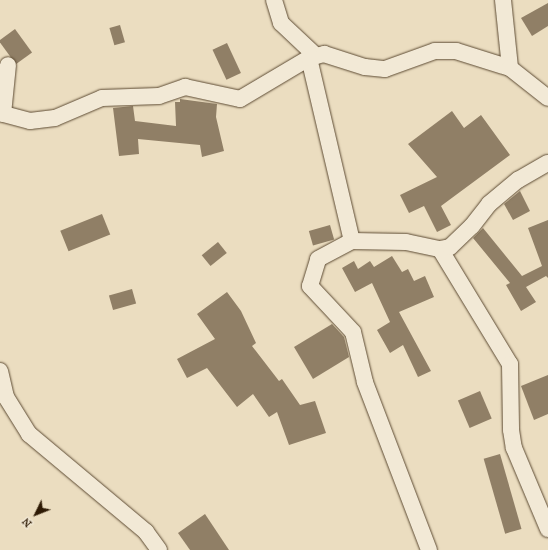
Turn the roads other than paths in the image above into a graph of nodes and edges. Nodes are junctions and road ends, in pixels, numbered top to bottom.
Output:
1 (274, 0) edge
2 (503, 0) edge
3 (312, 57) junction
4 (8, 65) dead end
5 (510, 68) junction
6 (548, 98) edge
7 (1, 113) edge
8 (548, 163) edge
9 (352, 241) junction
10 (440, 249) junction
11 (0, 371) edge
12 (3, 397) edge
13 (548, 530) edge
14 (159, 550) edge
15 (429, 550) edge

1 - 3 street
2 - 5 street
3 - 5 street
3 - 7 street
3 - 9 street
4 - 7 street
5 - 6 street
8 - 10 street
9 - 10 street
9 - 15 street
10 - 13 street
11 - 12 street
12 - 14 street

